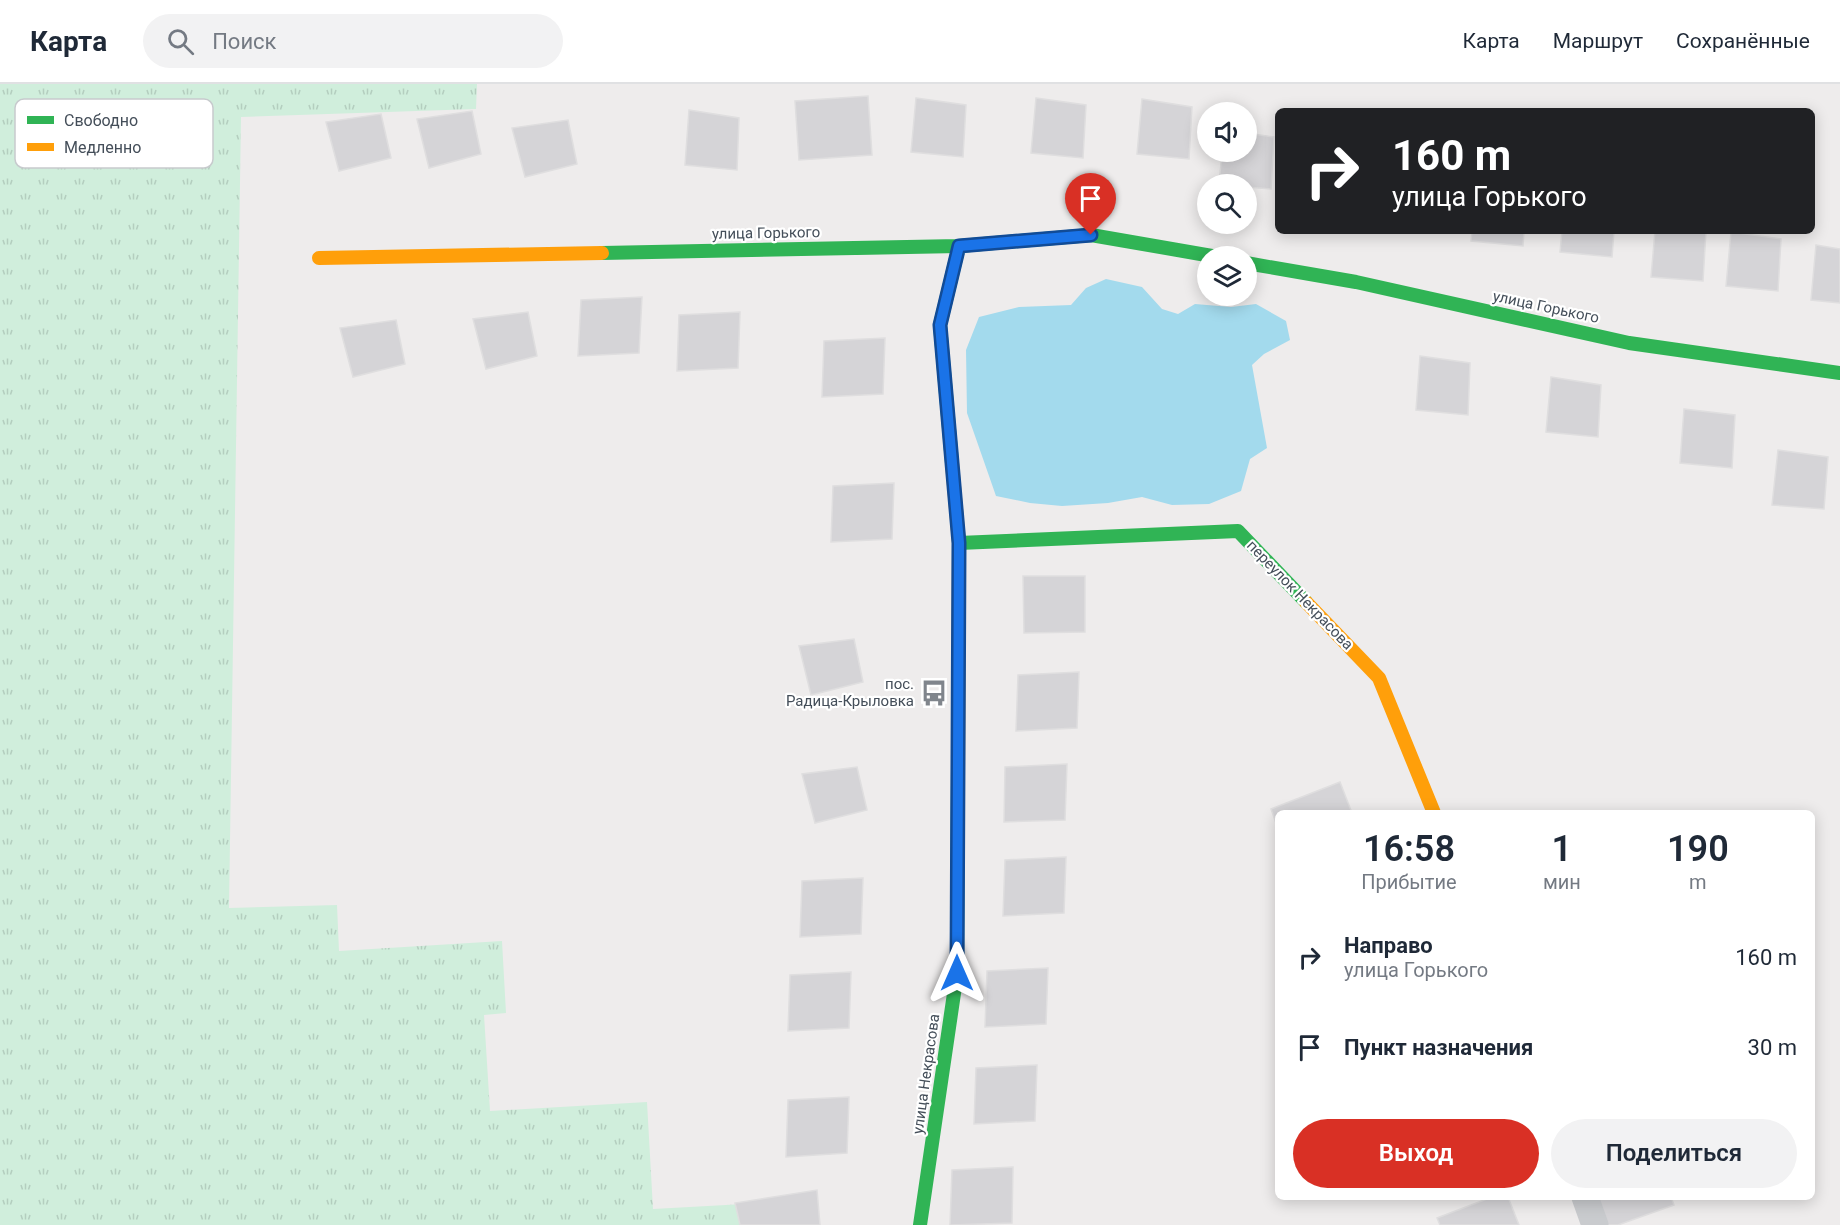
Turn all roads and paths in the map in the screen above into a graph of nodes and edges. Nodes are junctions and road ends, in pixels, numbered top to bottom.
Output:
1 (959, 246) junction
2 (1197, 253) edge
3 (319, 258) dead end
4 (1257, 265) edge
5 (1840, 372) edge
6 (959, 543) junction
7 (1433, 810) edge
8 (1586, 1200) edge
9 (920, 1225) edge
10 (1594, 1225) edge

1 - 2 street, улица Горького
1 - 3 street, улица Горького
1 - 6 street, улица Некрасова
4 - 5 street, улица Горького
6 - 7 street, переулок Некрасова
6 - 9 street, улица Некрасова
8 - 10 street

